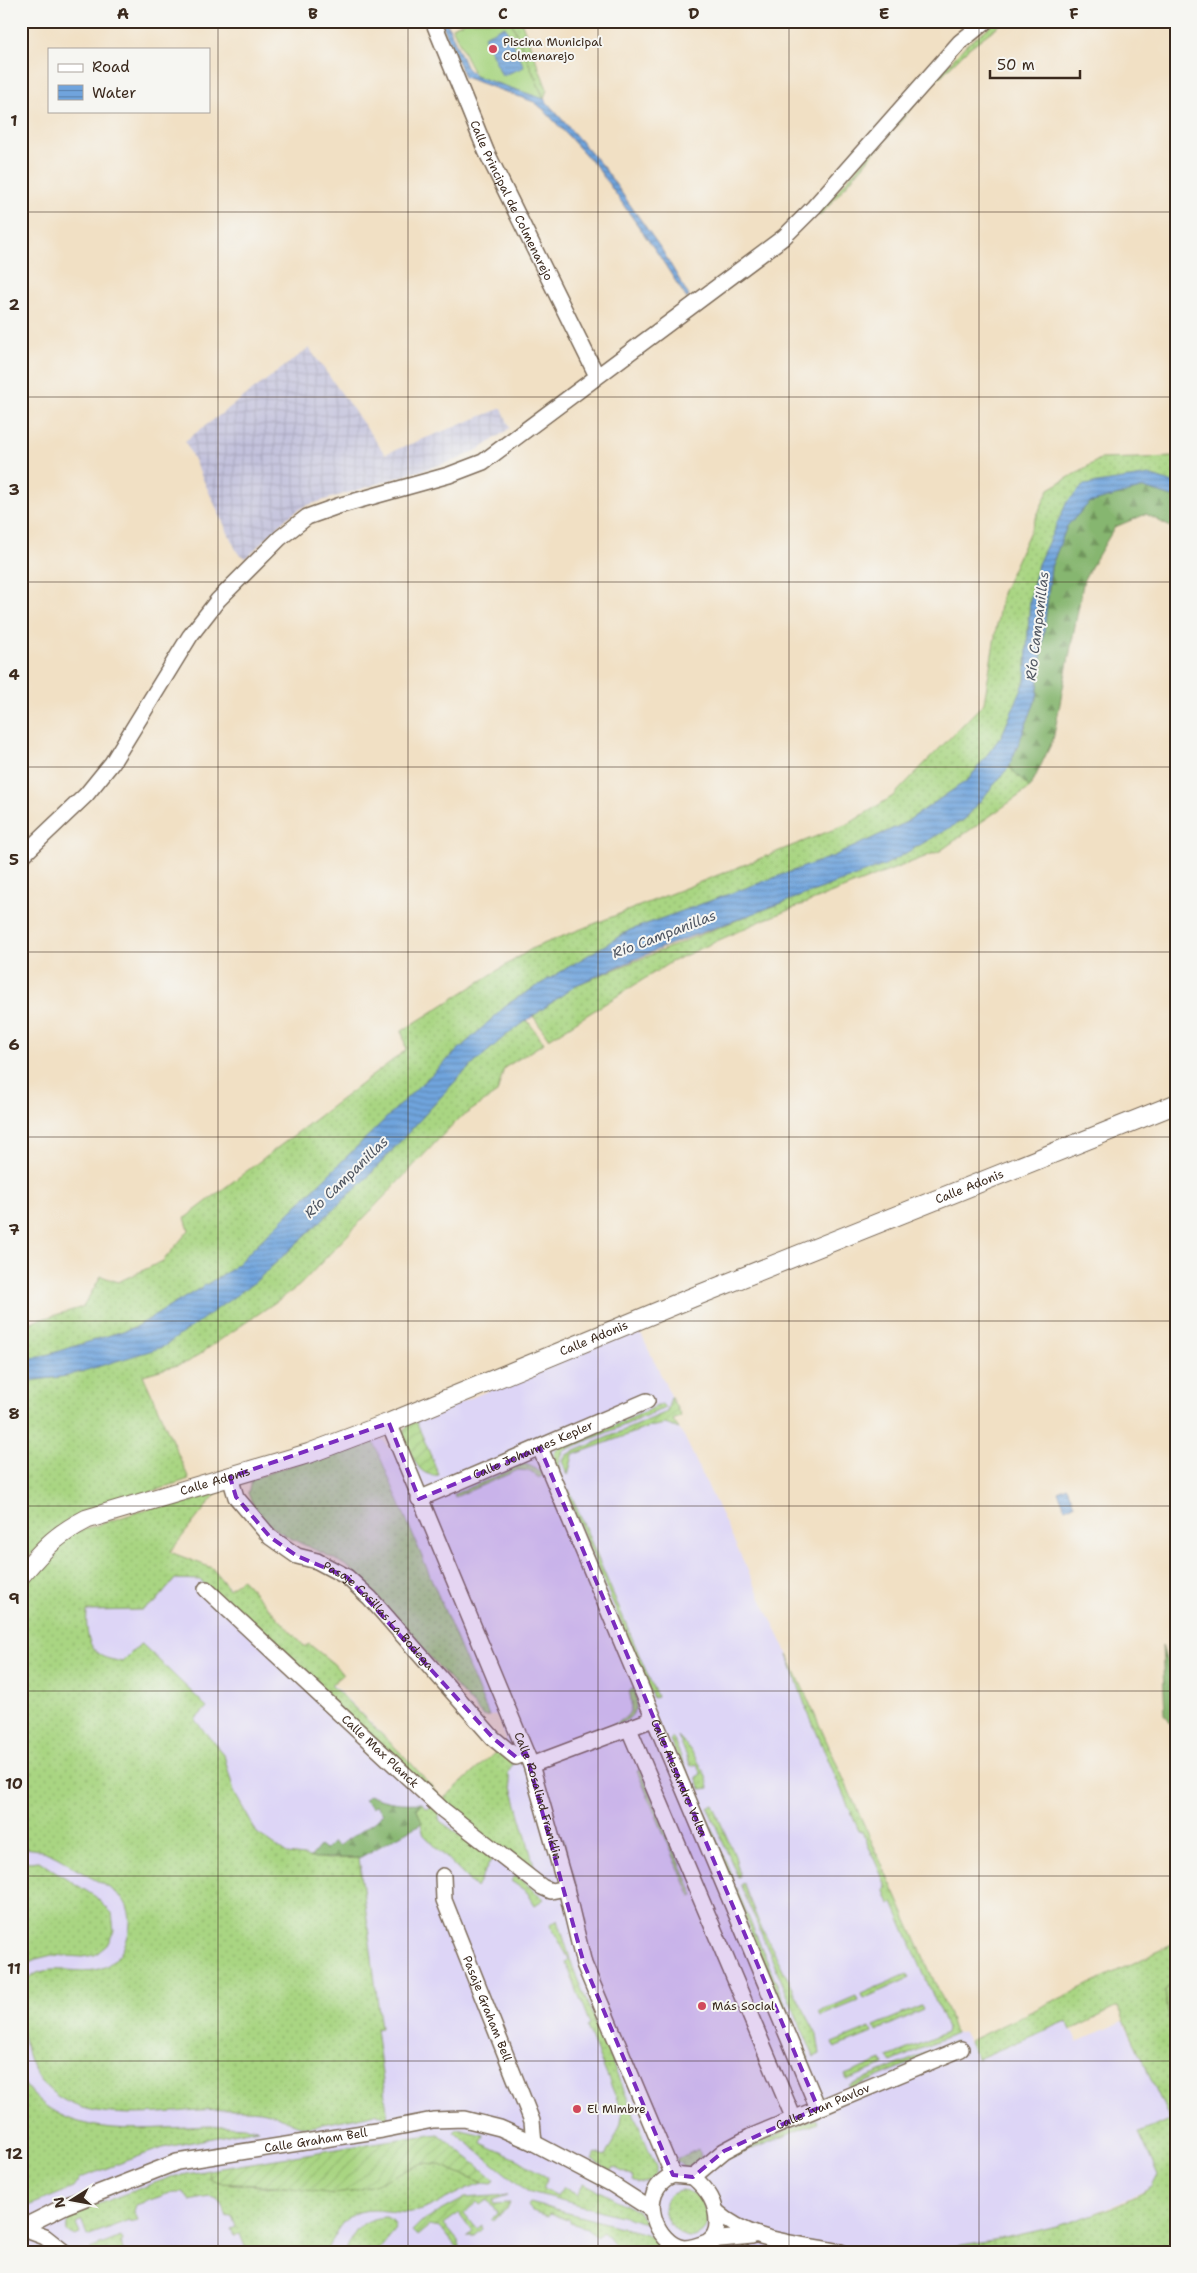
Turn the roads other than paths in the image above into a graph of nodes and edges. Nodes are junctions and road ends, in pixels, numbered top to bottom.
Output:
1 (433, 21) edge
2 (986, 21) edge
3 (597, 376) junction
4 (21, 857) edge
5 (1176, 1104) edge
6 (647, 1402) dead end
7 (389, 1423) junction
8 (540, 1448) junction
9 (230, 1477) junction
10 (419, 1499) junction
11 (21, 1575) edge
12 (206, 1589) dead end
13 (653, 1719) junction
14 (629, 1729) junction
15 (529, 1759) junction
16 (443, 1876) dead end
17 (566, 1888) junction
18 (961, 2049) dead end
19 (818, 2108) junction
20 (794, 2119) junction
21 (534, 2143) junction
22 (673, 2175) junction
23 (693, 2177) junction
24 (610, 2183) junction
25 (656, 2187) junction
26 (652, 2210) junction
27 (717, 2212) junction
28 (21, 2228) edge
29 (755, 2235) junction
30 (711, 2246) edge
31 (64, 2252) edge
32 (841, 2252) edge

1 - 3 street, Calle Principal de Colmenarejo
2 - 3 street
3 - 4 street
5 - 7 main road, Calle Adonis
6 - 8 street, Calle Johannes Kepler
7 - 9 main road, Calle Adonis
7 - 10 street, Calle Rosalind Franklin
8 - 10 street, Calle Johannes Kepler
8 - 13 street, Calle Alesandro Volta
9 - 11 main road, Calle Adonis
9 - 15 street, Pasaje Casillas La Bodega
10 - 15 street, Calle Rosalind Franklin
12 - 17 street, Calle Max Planck
13 - 14 street
13 - 19 street, Calle Alesandro Volta
14 - 15 street
14 - 20 street
15 - 17 street, Calle Rosalind Franklin
16 - 21 street, Pasaje Graham Bell
17 - 22 street, Calle Rosalind Franklin
18 - 19 street, Calle Ivan Pavlov
19 - 20 street, Calle Ivan Pavlov
20 - 23 street, Calle Ivan Pavlov
21 - 24 street, Calle Graham Bell
21 - 28 street, Calle Graham Bell
22 - 23 street
22 - 25 street
23 - 27 street
24 - 25 street, Calle Graham Bell
24 - 26 street, Calle Graham Bell
25 - 26 street
26 - 30 street
27 - 29 street
27 - 30 street
28 - 31 street
29 - 30 street
29 - 32 street

